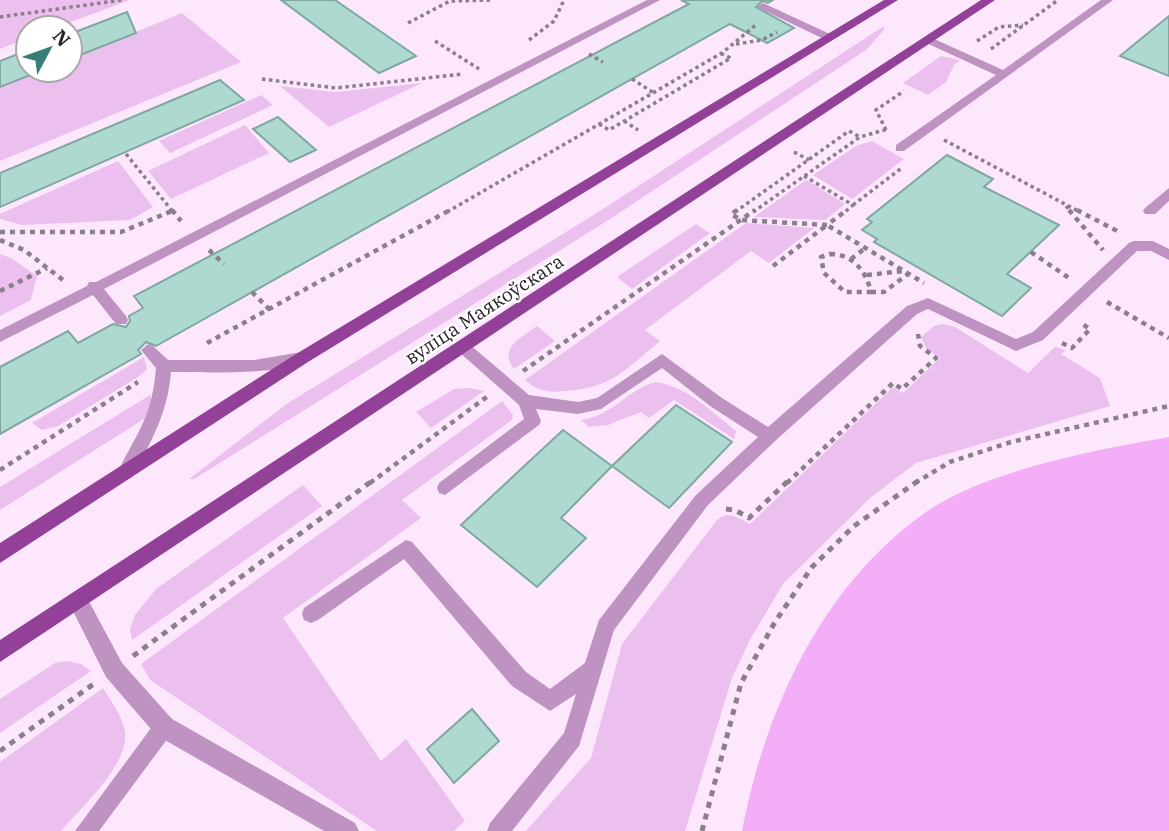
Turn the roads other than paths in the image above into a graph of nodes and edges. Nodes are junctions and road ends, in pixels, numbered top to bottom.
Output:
1 (655, 0) edge
2 (892, 0) edge
3 (989, 0) edge
4 (1108, 0) edge
5 (762, 6) dead end
6 (828, 37) junction
7 (928, 40) junction
8 (1004, 74) junction
9 (900, 148) dead end
10 (1169, 193) edge
11 (1150, 211) dead end
12 (1169, 255) edge
13 (94, 286) junction
14 (121, 320) dead end
15 (0, 337) edge
16 (464, 348) junction
17 (148, 350) dead end
18 (302, 358) junction
19 (164, 366) junction
20 (525, 401) junction
21 (769, 436) junction
22 (125, 473) junction
23 (445, 488) dead end
24 (0, 554) edge
25 (78, 601) junction
26 (312, 614) dead end
27 (0, 652) edge
28 (593, 669) junction
29 (164, 727) junction
30 (86, 831) edge
31 (347, 831) edge
32 (498, 831) edge

1 - 13 lane
2 - 6 main road
3 - 7 main road, вуліца Маякоўскага
4 - 8 lane
5 - 6 lane
6 - 18 main road
7 - 8 lane
7 - 16 main road, вуліца Маякоўскага
8 - 9 lane
10 - 11 street
12 - 21 lane
13 - 14 lane
13 - 15 lane
16 - 20 lane
16 - 25 main road, вуліца Маякоўскага
17 - 19 lane
18 - 19 lane
18 - 22 main road
19 - 22 lane
20 - 21 lane
20 - 23 lane
21 - 28 lane
22 - 24 main road
25 - 27 main road, вуліца Маякоўскага
25 - 29 street
26 - 28 lane
28 - 32 lane
29 - 30 lane
29 - 31 street

